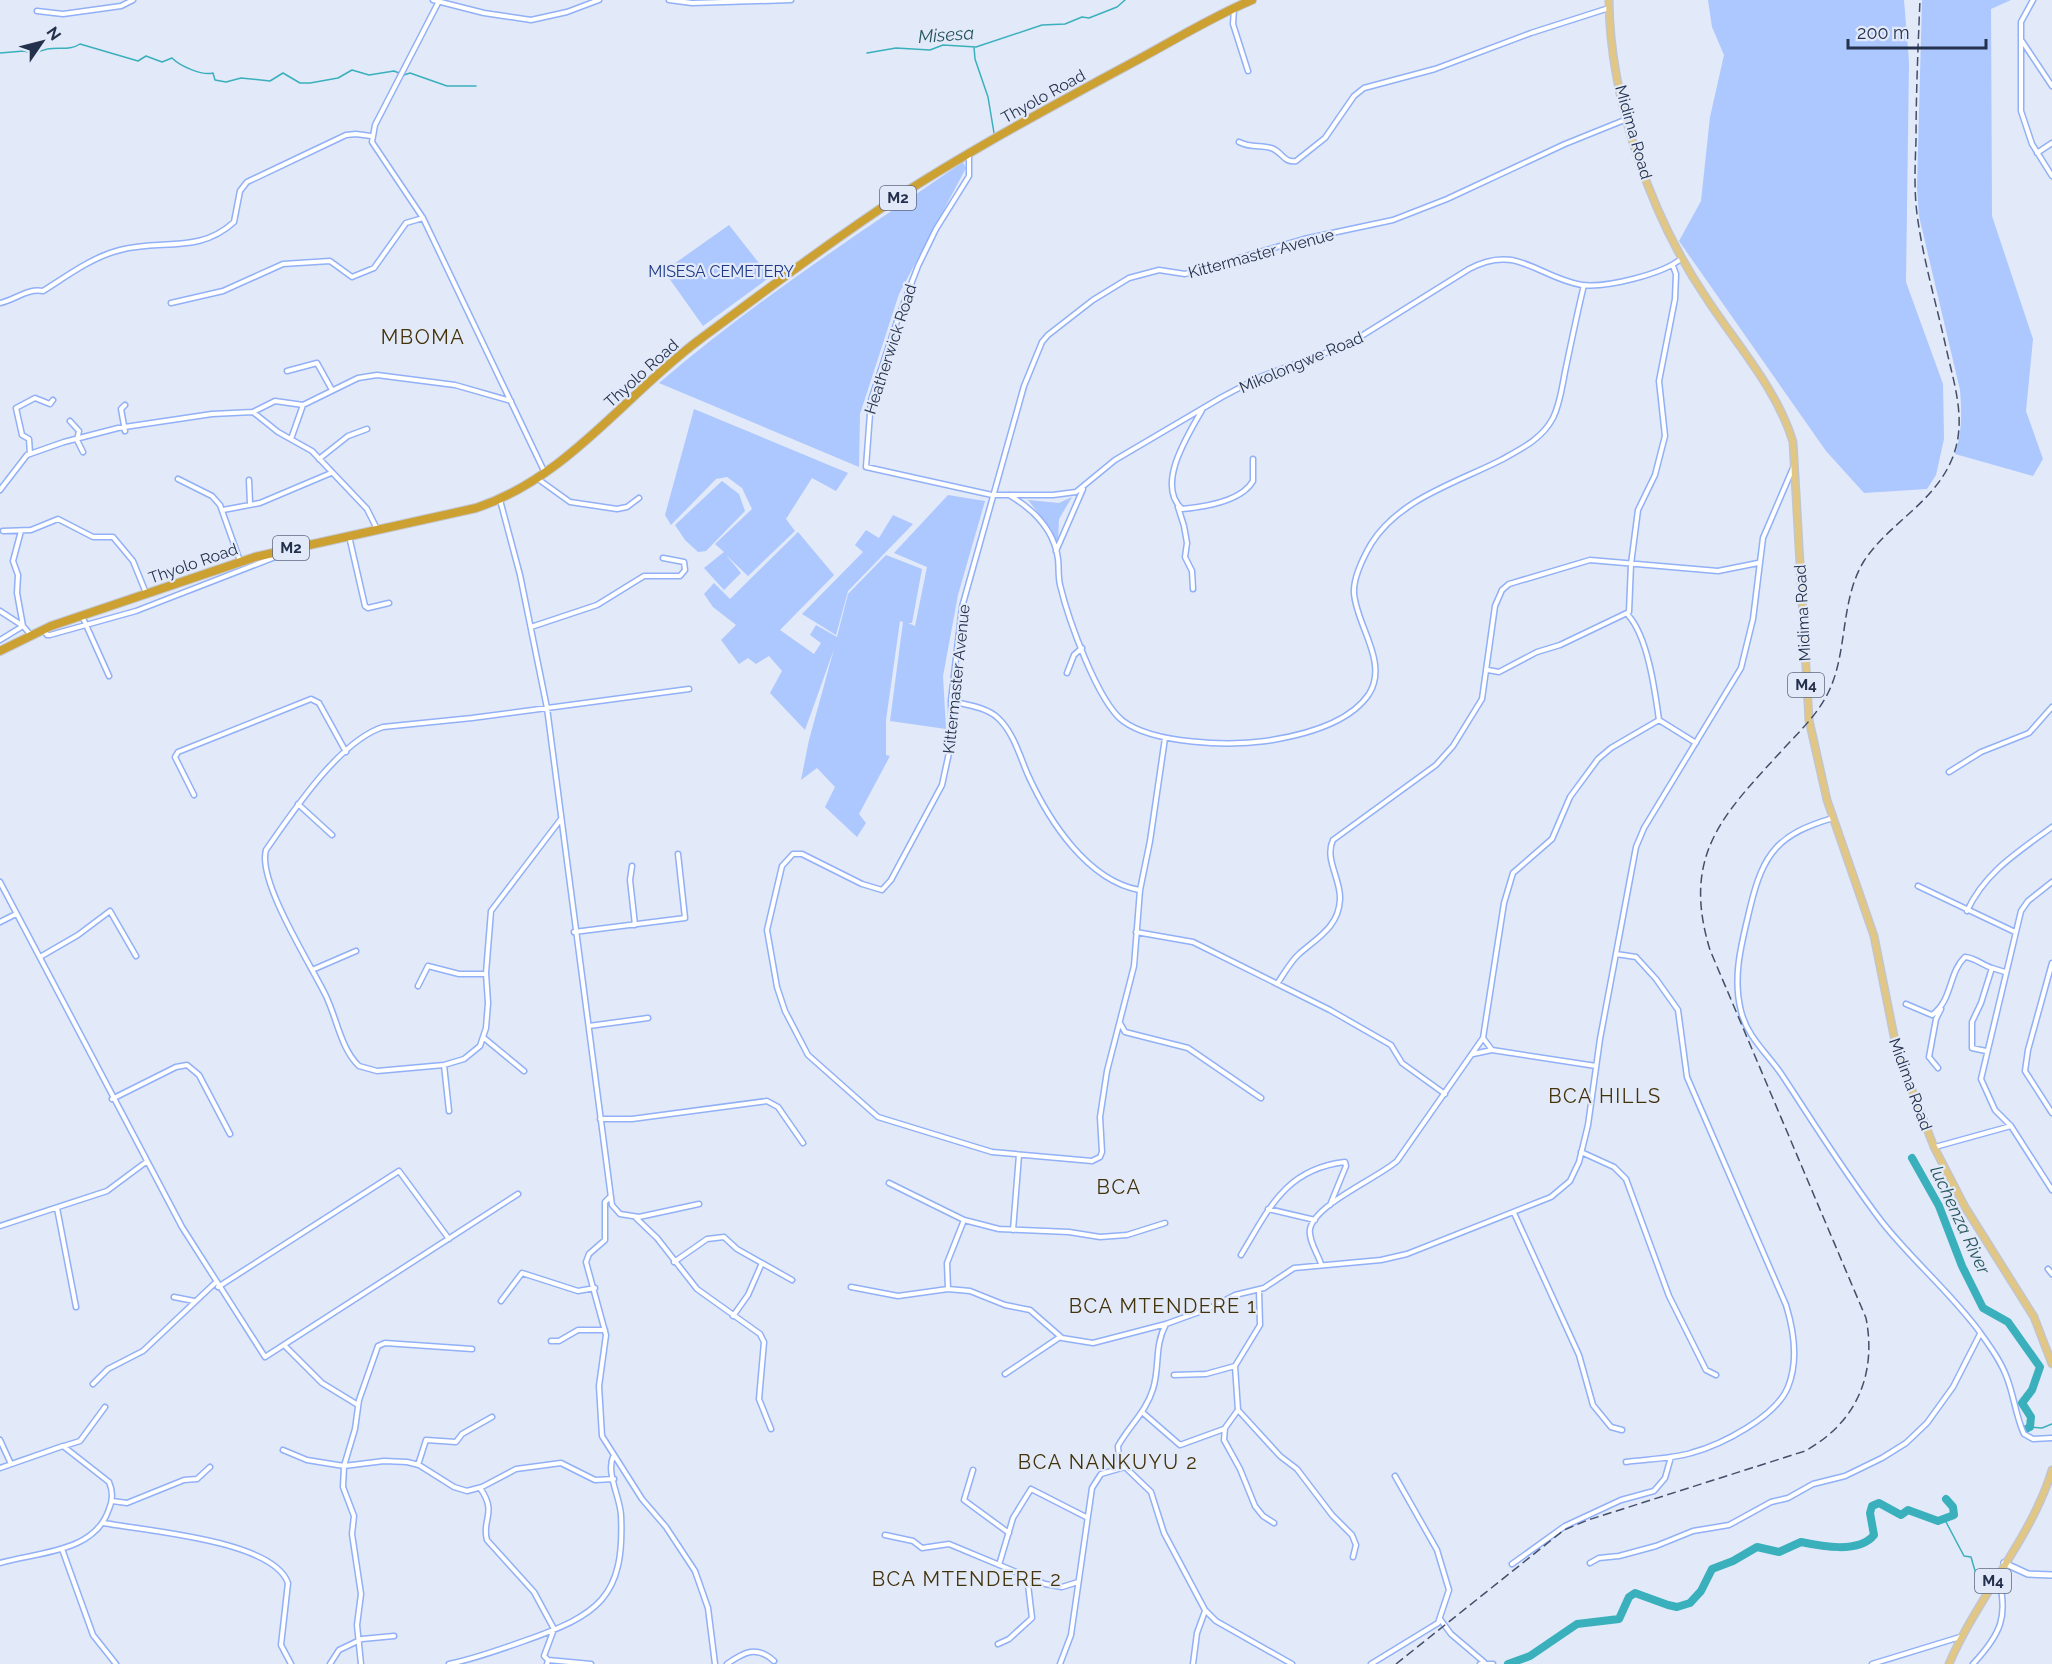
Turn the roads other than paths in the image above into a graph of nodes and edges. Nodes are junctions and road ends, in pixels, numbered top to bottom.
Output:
1 (133, 0) edge
2 (433, 0) edge
3 (462, 0) edge
4 (599, 0) edge
5 (669, 0) edge
6 (791, 0) edge
7 (1252, 0) edge
8 (1609, 0) edge
9 (2033, 0) edge
10 (779, 1) edge
11 (438, 3) junction
12 (468, 7) junction
13 (1234, 8) junction
14 (1609, 8) junction
15 (38, 11) dead end
16 (2021, 41) junction
17 (1248, 71) dead end
18 (2052, 86) edge
19 (1628, 119) junction
20 (371, 136) junction
21 (1239, 142) dead end
22 (2052, 143) edge
23 (969, 153) junction
24 (2037, 153) junction
25 (2052, 176) edge
26 (423, 218) junction
27 (1682, 258) junction
28 (1674, 266) junction
29 (1584, 285) junction
30 (0, 303) edge
31 (171, 303) dead end
32 (287, 371) dead end
33 (332, 390) junction
34 (53, 400) dead end
35 (511, 401) junction
36 (125, 405) dead end
37 (303, 405) junction
38 (1203, 409) junction
39 (253, 412) junction
40 (70, 421) dead end
41 (124, 429) junction
42 (367, 429) dead end
43 (79, 437) junction
44 (291, 439) junction
45 (83, 452) dead end
46 (30, 454) junction
47 (319, 459) junction
48 (1253, 459) dead end
49 (1796, 462) junction
50 (331, 472) junction
51 (545, 474) junction
52 (177, 479) dead end
53 (537, 479) junction
54 (249, 480) dead end
55 (1083, 488) junction
56 (0, 490) edge
57 (1008, 494) junction
58 (992, 495) junction
59 (639, 498) dead end
60 (500, 500) junction
61 (1176, 503) junction
62 (249, 504) junction
63 (223, 510) junction
64 (378, 530) junction
65 (3, 531) dead end
66 (21, 531) junction
67 (349, 536) junction
68 (286, 549) junction
69 (1056, 552) junction
70 (663, 558) dead end
71 (240, 561) junction
72 (1758, 563) junction
73 (1631, 564) junction
74 (1193, 589) dead end
75 (146, 593) junction
76 (389, 603) dead end
77 (0, 611) edge
78 (82, 615) junction
79 (1628, 615) junction
80 (86, 625) junction
81 (23, 626) junction
82 (531, 627) junction
83 (43, 629) junction
84 (30, 634) junction
85 (0, 640) edge
86 (1082, 648) junction
87 (0, 651) edge
88 (1488, 670) junction
89 (1067, 673) dead end
90 (109, 676) dead end
91 (689, 689) dead end
92 (951, 701) junction
93 (2052, 707) edge
94 (547, 708) junction
95 (1659, 720) junction
96 (1165, 738) junction
97 (1695, 743) junction
98 (346, 752) junction
99 (1949, 772) dead end
100 (194, 795) dead end
101 (298, 804) junction
102 (1833, 818) junction
103 (561, 819) junction
104 (2052, 827) edge
105 (332, 835) dead end
106 (678, 854) dead end
107 (632, 866) dead end
108 (0, 882) edge
109 (2052, 882) edge
110 (1918, 886) dead end
111 (1140, 890) junction
112 (1967, 911) junction
113 (16, 914) junction
114 (0, 922) edge
115 (635, 925) junction
116 (574, 932) junction
117 (1136, 932) junction
118 (2014, 932) junction
119 (356, 951) dead end
120 (1616, 954) junction
121 (136, 956) dead end
122 (40, 957) junction
123 (2052, 963) edge
124 (1992, 968) junction
125 (312, 970) junction
126 (2005, 972) junction
127 (486, 974) junction
128 (1277, 984) junction
129 (418, 986) dead end
130 (1906, 1004) dead end
131 (1941, 1009) junction
132 (648, 1018) dead end
133 (1119, 1022) junction
134 (589, 1026) junction
135 (484, 1038) junction
136 (1483, 1038) junction
137 (1492, 1050) junction
138 (1986, 1051) junction
139 (1472, 1054) junction
140 (444, 1065) junction
141 (1596, 1066) junction
142 (1938, 1068) dead end
143 (524, 1071) dead end
144 (1445, 1094) junction
145 (1261, 1098) dead end
146 (112, 1099) junction
147 (449, 1111) dead end
148 (2052, 1113) edge
149 (600, 1119) junction
150 (2011, 1126) junction
151 (230, 1134) dead end
152 (804, 1143) dead end
153 (1934, 1147) junction
154 (1581, 1152) junction
155 (1019, 1155) junction
156 (146, 1162) junction
157 (889, 1183) dead end
158 (2052, 1190) edge
159 (518, 1194) dead end
160 (610, 1197) junction
161 (699, 1204) dead end
162 (1330, 1205) junction
163 (57, 1208) junction
164 (1268, 1209) junction
165 (1514, 1213) junction
166 (634, 1217) junction
167 (964, 1220) junction
168 (1315, 1220) junction
169 (1165, 1223) dead end
170 (0, 1226) edge
171 (1013, 1230) junction
172 (448, 1239) junction
173 (1241, 1255) dead end
174 (674, 1262) junction
175 (762, 1263) junction
176 (1322, 1264) junction
177 (792, 1280) dead end
178 (216, 1285) junction
179 (851, 1287) dead end
180 (595, 1288) junction
181 (948, 1289) junction
182 (1259, 1290) junction
183 (174, 1298) dead end
184 (195, 1301) junction
185 (501, 1301) dead end
186 (76, 1307) dead end
187 (734, 1316) junction
188 (1166, 1324) junction
189 (605, 1330) junction
190 (1981, 1334) junction
191 (1061, 1337) junction
192 (551, 1341) dead end
193 (285, 1346) junction
194 (472, 1349) dead end
195 (2052, 1364) edge
196 (1235, 1366) junction
197 (1005, 1374) dead end
198 (1174, 1375) dead end
199 (1716, 1375) dead end
200 (93, 1384) dead end
201 (358, 1405) junction
202 (105, 1407) dead end
203 (1238, 1410) junction
204 (1142, 1413) junction
205 (492, 1417) dead end
206 (1225, 1428) junction
207 (771, 1429) dead end
208 (1622, 1430) dead end
209 (2052, 1438) edge
210 (0, 1440) edge
211 (63, 1446) junction
212 (283, 1450) dead end
213 (614, 1456) junction
214 (1672, 1456) junction
215 (1626, 1462) dead end
216 (11, 1464) junction
217 (418, 1465) junction
218 (344, 1466) junction
219 (210, 1467) dead end
220 (1125, 1467) junction
221 (0, 1468) edge
222 (973, 1470) dead end
223 (2052, 1470) edge
224 (1395, 1476) dead end
225 (614, 1479) junction
226 (480, 1488) junction
227 (112, 1501) junction
228 (1086, 1517) junction
229 (104, 1523) junction
230 (1274, 1523) dead end
231 (1009, 1533) junction
232 (885, 1535) dead end
233 (62, 1549) junction
234 (1353, 1557) dead end
235 (0, 1563) edge
236 (1590, 1563) dead end
237 (2004, 1563) junction
238 (1512, 1564) dead end
239 (999, 1565) junction
240 (1997, 1574) junction
241 (2052, 1575) edge
242 (1027, 1576) junction
243 (1078, 1581) junction
244 (1206, 1611) junction
245 (1440, 1619) junction
246 (554, 1629) junction
247 (394, 1636) dead end
248 (1960, 1637) junction
249 (357, 1641) junction
250 (998, 1644) dead end
251 (774, 1661) dead end
252 (547, 1662) edge
253 (1482, 1663) edge
254 (116, 1664) edge
255 (291, 1664) edge
256 (330, 1664) edge
257 (361, 1664) edge
258 (449, 1664) edge
259 (591, 1664) edge
260 (716, 1664) edge
261 (727, 1664) edge
262 (1060, 1664) edge
263 (1192, 1664) edge
264 (1292, 1664) edge
265 (1371, 1664) edge
266 (1493, 1664) edge
267 (1872, 1664) edge
268 (1948, 1664) edge
269 (1973, 1664) edge

1 - 15 street
2 - 11 street
3 - 12 street
4 - 12 street
5 - 10 street
6 - 10 street
7 - 13 highway, Thyolo Road / M2
8 - 14 main road, Midima Road / M4
9 - 16 street
11 - 12 street
11 - 20 street
13 - 17 street
13 - 23 highway, Thyolo Road / M2
14 - 19 main road, Midima Road / M4
14 - 21 street
16 - 18 street
16 - 24 street
19 - 27 main road, Midima Road / M4
19 - 58 street, Kittermaster Avenue
20 - 26 street
20 - 30 street
22 - 24 street
23 - 51 highway, Thyolo Road / M2
23 - 58 street, Heatherwick Road
24 - 25 street
26 - 31 street
26 - 35 street
27 - 28 street, Mikolongwe Road
27 - 49 main road, Midima Road / M4
28 - 29 street, Mikolongwe Road
28 - 73 street
29 - 38 street, Mikolongwe Road
29 - 96 street
32 - 33 street
33 - 35 street
33 - 37 street
34 - 46 street
35 - 51 street
36 - 41 street
37 - 39 street
37 - 44 street
38 - 55 street, Mikolongwe Road
38 - 61 street
39 - 41 street
39 - 44 street
40 - 43 street
41 - 43 street
42 - 47 street
43 - 45 street
43 - 46 street
44 - 47 street
46 - 56 street
47 - 50 street
48 - 61 street
49 - 72 street
49 - 102 main road, Midima Road / M4
50 - 62 street
50 - 64 street
51 - 53 highway, Thyolo Road / M2
52 - 63 street
53 - 59 street
53 - 60 highway, Thyolo Road / M2
54 - 62 street
55 - 57 street, Mikolongwe Road
55 - 69 street
57 - 58 street, Mikolongwe Road
57 - 69 street
58 - 92 street, Kittermaster Avenue
60 - 64 highway, Thyolo Road / M2
60 - 82 street
61 - 74 street
62 - 63 street
63 - 71 street
64 - 67 highway, Thyolo Road / M2
65 - 66 street
66 - 75 street
66 - 81 street
67 - 68 highway, Thyolo Road / M2
67 - 76 street
68 - 71 highway, Thyolo Road / M2
68 - 80 street
69 - 86 street
70 - 82 street
71 - 75 highway, Thyolo Road / M2
72 - 73 street
72 - 97 street
73 - 79 street
73 - 88 street
75 - 78 highway, Thyolo Road / M2
77 - 81 street
78 - 80 street
78 - 83 highway, Thyolo Road / M2
79 - 88 street
79 - 95 street
80 - 83 street
80 - 90 street
81 - 84 street
81 - 85 street
82 - 94 street
83 - 84 highway, Thyolo Road / M2
84 - 87 highway, Thyolo Road / M2
86 - 89 street
86 - 96 street
88 - 128 street
91 - 94 street
92 - 111 street
92 - 155 street, Kittermaster Avenue
93 - 99 street
94 - 98 street
94 - 103 street
95 - 97 street
95 - 136 street
96 - 111 street, Kittermaster Avenue
97 - 120 street
98 - 100 street
98 - 101 street
101 - 105 street
101 - 125 street
102 - 153 main road, Midima Road / M4
102 - 190 street
103 - 116 street
103 - 127 street
104 - 112 street
106 - 115 street
107 - 115 street
108 - 113 street
109 - 118 street
110 - 112 street
111 - 117 street, Kittermaster Avenue
112 - 118 street
113 - 114 street
113 - 122 street
115 - 116 street
116 - 134 street
117 - 128 street
117 - 133 street, Kittermaster Avenue
118 - 126 street
119 - 125 street
120 - 141 street
120 - 214 street
121 - 122 street
122 - 146 street
123 - 148 street
124 - 126 street
124 - 131 street
124 - 138 street
125 - 140 street
126 - 138 street
127 - 129 street
127 - 135 street
128 - 144 street
130 - 131 street
131 - 142 street
132 - 134 street
133 - 145 street
133 - 155 street, Kittermaster Avenue
134 - 149 street
135 - 140 street
135 - 143 street
136 - 137 street
136 - 139 street
137 - 139 street
137 - 141 street
138 - 150 street
139 - 144 street
140 - 147 street
141 - 154 street
144 - 162 street
146 - 151 street
146 - 156 street
149 - 152 street
149 - 160 street
150 - 153 street
150 - 158 street
153 - 195 main road, Midima Road / M4
154 - 165 street
154 - 199 street
155 - 171 street
156 - 163 street
156 - 178 street
157 - 167 street
159 - 172 street
160 - 166 street
160 - 180 street
161 - 166 street
162 - 164 street
162 - 168 street
163 - 170 street
163 - 186 street
164 - 168 street
164 - 173 street
165 - 176 street
165 - 208 street
166 - 174 street
167 - 171 street
167 - 181 street
168 - 176 street
169 - 171 street
172 - 178 street
172 - 193 street
174 - 175 street
174 - 187 street
175 - 177 street
175 - 187 street
176 - 182 street
178 - 184 street
178 - 193 street
179 - 181 street
180 - 185 street
180 - 189 street
181 - 191 street
182 - 188 street
182 - 196 street
183 - 184 street
184 - 200 street
187 - 207 street
188 - 191 street
188 - 204 street
189 - 192 street
189 - 213 street
190 - 209 street
190 - 236 street
191 - 197 street
193 - 201 street
194 - 201 street
196 - 198 street
196 - 203 street
201 - 218 street
202 - 211 street
203 - 206 street
203 - 234 street
204 - 206 street
204 - 220 street
205 - 217 street
206 - 230 street
210 - 216 street
211 - 216 street
211 - 227 street
212 - 218 street
213 - 225 street
213 - 260 street
214 - 215 street
214 - 238 street
216 - 221 street
217 - 218 street
217 - 226 street
218 - 249 street
219 - 227 street
220 - 228 street
220 - 244 street
222 - 231 street
223 - 237 main road, M4
224 - 245 street
225 - 226 street
225 - 246 street
226 - 246 street
227 - 229 street
228 - 231 street
228 - 243 street
229 - 233 street
229 - 255 street
231 - 239 street
232 - 239 street
233 - 235 street
233 - 254 street
237 - 240 main road, M4
237 - 241 street
239 - 242 street
240 - 248 main road, M4
240 - 269 street
242 - 243 street
242 - 250 street
243 - 262 street
244 - 263 street
244 - 264 street
245 - 253 street
245 - 265 street
246 - 252 street
246 - 258 street
247 - 249 street
248 - 267 street
248 - 268 main road, M4
249 - 256 street
249 - 257 street
251 - 261 street
252 - 259 street
253 - 266 street

